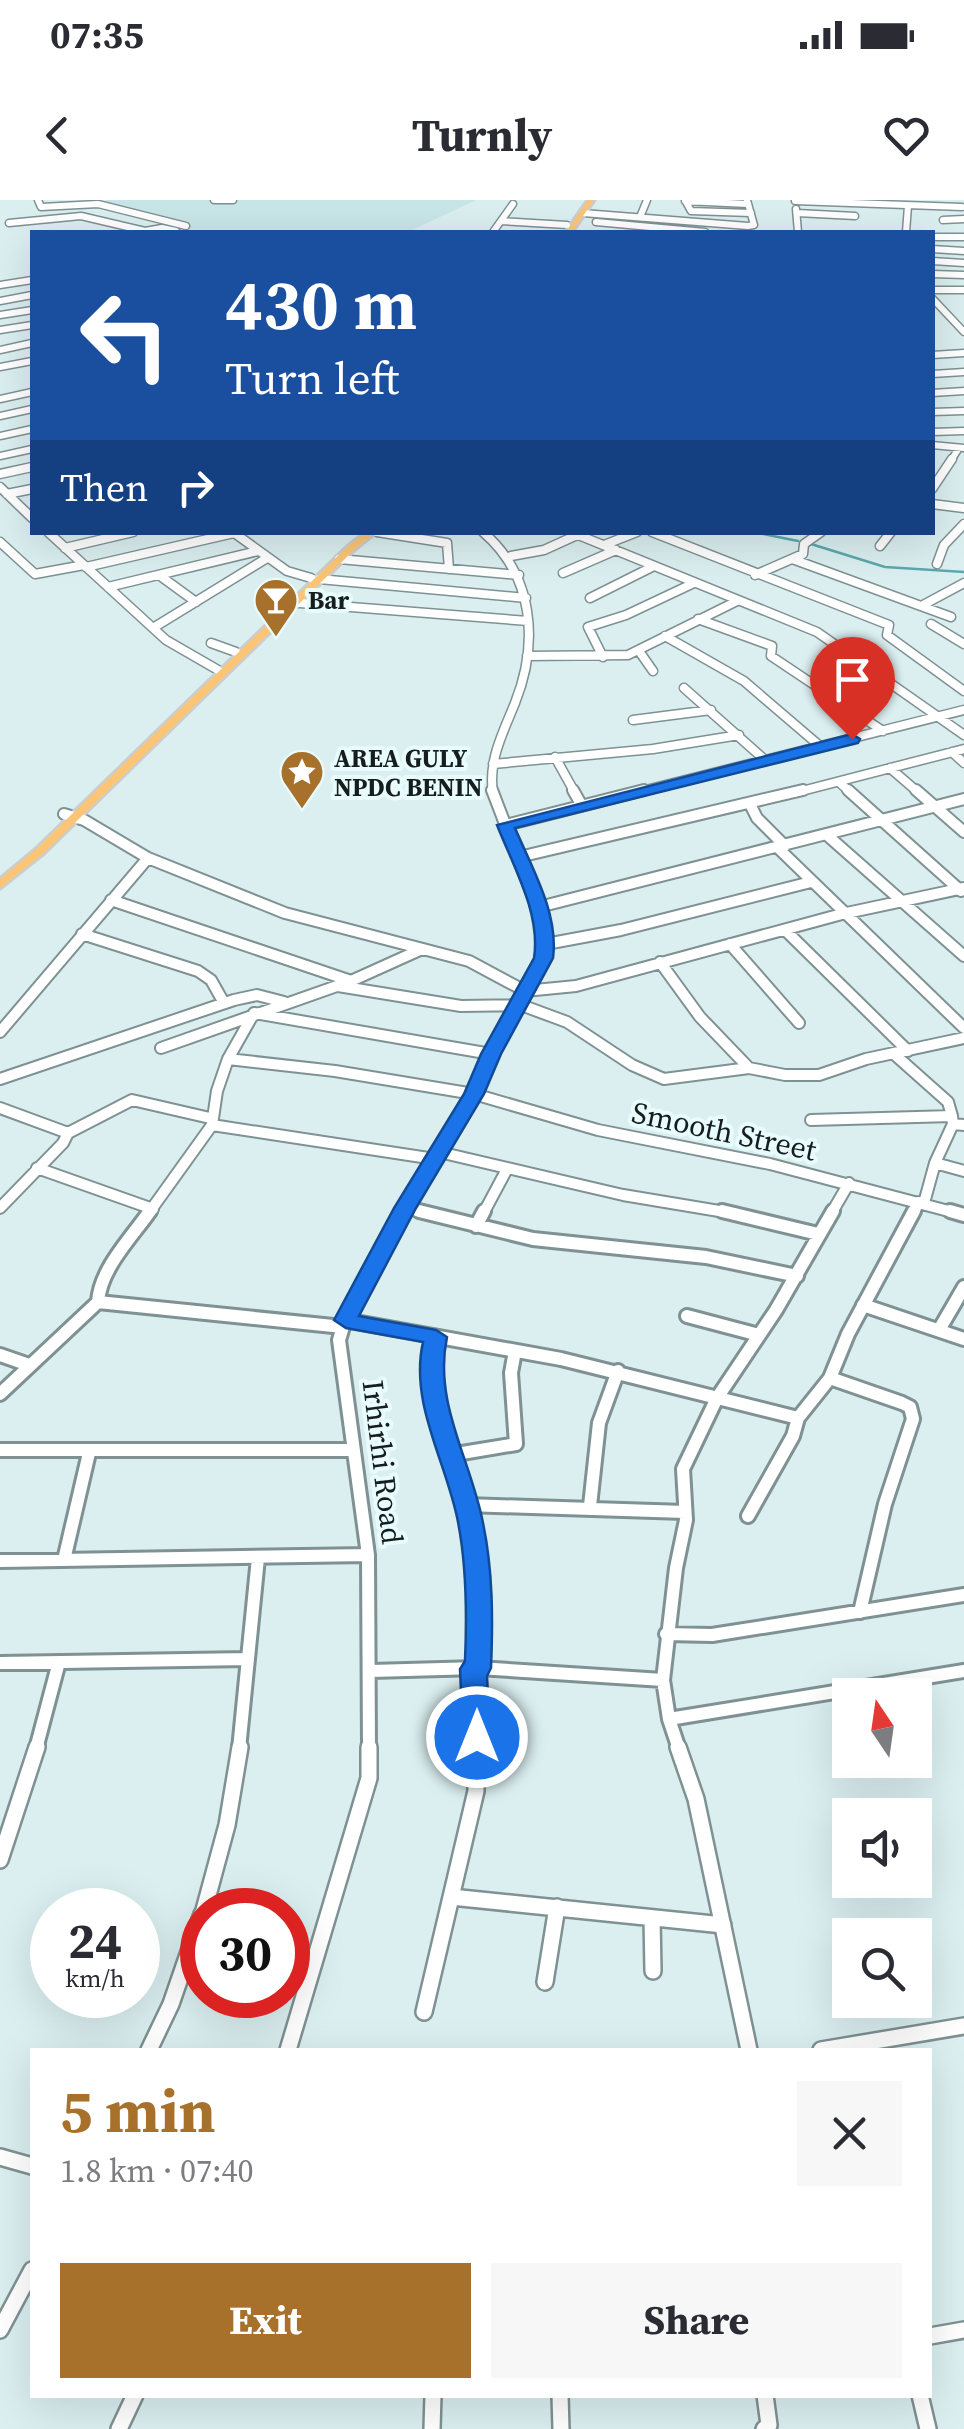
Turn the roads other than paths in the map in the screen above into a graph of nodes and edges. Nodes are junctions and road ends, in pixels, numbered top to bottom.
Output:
1 (38, 200) edge
2 (106, 200) edge
3 (214, 200) edge
4 (233, 200) edge
5 (588, 200) edge
6 (648, 200) edge
7 (685, 201) edge
8 (794, 201) edge
9 (748, 202) edge
10 (98, 204) junction
11 (513, 204) dead end
12 (961, 205) edge
13 (908, 206) junction
14 (797, 212) junction
15 (751, 213) junction
16 (580, 216) junction
17 (855, 216) dead end
18 (640, 218) junction
19 (964, 218) edge
20 (943, 220) dead end
21 (502, 221) junction
22 (9, 222) dead end
23 (141, 230) edge
24 (178, 230) edge
25 (494, 230) edge
26 (566, 230) edge
27 (689, 230) edge
28 (798, 230) edge
29 (906, 230) edge
30 (964, 236) edge
31 (936, 237) dead end
32 (935, 249) edge
33 (964, 250) edge
34 (935, 262) edge
35 (964, 263) edge
36 (935, 274) edge
37 (964, 275) edge
38 (30, 280) edge
39 (0, 285) edge
40 (935, 290) edge
41 (964, 290) edge
42 (30, 295) edge
43 (0, 300) edge
44 (935, 301) edge
45 (30, 310) edge
46 (0, 315) edge
47 (30, 325) edge
48 (0, 330) edge
49 (964, 332) edge
50 (30, 344) edge
51 (0, 350) edge
52 (935, 353) edge
53 (964, 353) edge
54 (30, 361) edge
55 (19, 364) junction
56 (0, 367) edge
57 (964, 372) edge
58 (30, 373) edge
59 (935, 374) edge
60 (0, 390) edge
61 (964, 391) edge
62 (30, 392) edge
63 (935, 393) edge
64 (4, 398) edge
65 (30, 409) edge
66 (964, 411) edge
67 (935, 412) edge
68 (0, 416) edge
69 (30, 429) edge
70 (964, 431) edge
71 (935, 432) edge
72 (0, 436) edge
73 (935, 445) edge
74 (30, 448) edge
75 (961, 448) edge
76 (0, 456) edge
77 (30, 466) edge
78 (0, 474) edge
79 (935, 485) edge
80 (30, 488) edge
81 (4, 491) edge
82 (935, 504) edge
83 (18, 505) junction
84 (0, 508) edge
85 (964, 508) edge
86 (30, 513) edge
87 (964, 524) edge
88 (51, 535) edge
89 (120, 535) edge
90 (225, 535) edge
91 (237, 535) edge
92 (360, 535) edge
93 (370, 535) edge
94 (394, 535) edge
95 (486, 535) edge
96 (572, 535) edge
97 (577, 535) edge
98 (629, 535) edge
99 (659, 535) edge
100 (817, 535) edge
101 (889, 535) edge
102 (0, 542) edge
103 (602, 545) junction
104 (880, 546) dead end
105 (65, 548) junction
106 (616, 550) junction
107 (258, 551) junction
108 (511, 556) junction
109 (267, 558) junction
110 (339, 560) junction
111 (795, 560) junction
112 (938, 564) dead end
113 (85, 566) junction
114 (654, 566) junction
115 (449, 569) junction
116 (563, 573) dead end
117 (159, 575) junction
118 (519, 575) junction
119 (755, 575) junction
120 (315, 579) junction
121 (694, 583) junction
122 (108, 587) junction
123 (961, 587) edge
124 (526, 598) junction
125 (590, 598) dead end
126 (737, 601) junction
127 (196, 602) junction
128 (291, 602) junction
129 (923, 605) junction
130 (964, 614) edge
131 (951, 617) junction
132 (698, 620) junction
133 (528, 621) junction
134 (153, 628) junction
135 (665, 636) junction
136 (211, 643) dead end
137 (964, 644) edge
138 (236, 652) junction
139 (639, 652) junction
140 (527, 656) junction
141 (603, 658) junction
142 (218, 670) junction
143 (653, 671) dead end
144 (684, 688) dead end
145 (964, 691) edge
146 (711, 710) junction
147 (964, 710) edge
148 (936, 717) junction
149 (633, 720) dead end
150 (883, 731) junction
151 (964, 734) edge
152 (740, 735) junction
153 (821, 748) junction
154 (964, 748) edge
155 (952, 752) junction
156 (555, 757) junction
157 (766, 761) junction
158 (964, 763) edge
159 (493, 764) junction
160 (890, 768) junction
161 (839, 782) junction
162 (964, 800) edge
163 (750, 804) junction
164 (582, 806) junction
165 (935, 807) junction
166 (69, 815) junction
167 (880, 822) junction
168 (506, 825) junction
169 (964, 832) edge
170 (828, 836) junction
171 (782, 847) junction
172 (519, 857) junction
173 (148, 858) junction
174 (0, 882) edge
175 (811, 882) junction
176 (962, 890) edge
177 (110, 900) junction
178 (900, 903) junction
179 (538, 907) junction
180 (842, 914) junction
181 (785, 930) junction
182 (82, 934) junction
183 (546, 944) junction
184 (730, 944) junction
185 (422, 949) junction
186 (964, 956) edge
187 (660, 962) junction
188 (352, 981) junction
189 (338, 986) junction
190 (524, 991) junction
191 (284, 1002) junction
192 (224, 1003) junction
193 (520, 1004) junction
194 (254, 1013) junction
195 (798, 1023) dead end
196 (964, 1028) edge
197 (0, 1032) edge
198 (964, 1038) edge
199 (162, 1048) dead end
200 (908, 1051) junction
201 (491, 1054) junction
202 (894, 1054) junction
203 (228, 1059) junction
204 (749, 1068) junction
205 (0, 1080) edge
206 (474, 1094) junction
207 (0, 1108) edge
208 (810, 1120) dead end
209 (211, 1122) junction
210 (957, 1122) edge
211 (68, 1134) junction
212 (437, 1155) junction
213 (935, 1164) junction
214 (37, 1168) junction
215 (507, 1169) junction
216 (964, 1170) edge
217 (849, 1183) junction
218 (921, 1203) junction
219 (0, 1208) edge
220 (405, 1208) junction
221 (153, 1209) junction
222 (964, 1215) edge
223 (476, 1226) junction
224 (818, 1234) junction
225 (797, 1276) junction
226 (964, 1287) edge
227 (98, 1302) junction
228 (863, 1304) junction
229 (687, 1316) dead end
230 (344, 1324) junction
231 (939, 1330) junction
232 (759, 1335) junction
233 (436, 1337) junction
234 (964, 1339) edge
235 (515, 1351) junction
236 (0, 1355) edge
237 (29, 1365) junction
238 (618, 1371) junction
239 (830, 1378) junction
240 (0, 1394) edge
241 (717, 1398) junction
242 (798, 1418) junction
243 (0, 1450) edge
244 (352, 1450) junction
245 (89, 1453) junction
246 (450, 1456) junction
247 (466, 1505) junction
248 (590, 1506) junction
249 (685, 1512) junction
250 (748, 1516) dead end
251 (368, 1555) junction
252 (258, 1558) junction
253 (64, 1560) junction
254 (0, 1561) edge
255 (964, 1595) edge
256 (860, 1612) junction
257 (666, 1634) junction
258 (248, 1659) junction
259 (59, 1662) junction
260 (0, 1663) edge
261 (476, 1669) junction
262 (371, 1671) junction
263 (964, 1672) edge
264 (664, 1680) junction
265 (669, 1719) junction
266 (0, 1860) edge
267 (209, 1888) edge
268 (451, 1897) junction
269 (557, 1907) junction
270 (652, 1918) junction
271 (722, 1925) junction
272 (653, 1971) dead end
273 (180, 1978) edge
274 (544, 1982) dead end
275 (424, 2012) dead end
276 (964, 2026) edge
277 (150, 2048) edge
278 (289, 2048) edge
279 (749, 2048) edge
280 (833, 2048) edge
281 (0, 2157) edge
282 (30, 2165) edge
283 (30, 2274) edge
284 (0, 2330) edge
285 (964, 2330) edge
286 (932, 2336) edge
287 (133, 2398) edge
288 (433, 2398) edge
289 (560, 2398) edge
290 (765, 2398) edge
291 (921, 2398) edge
292 (118, 2429) edge
293 (432, 2429) edge
294 (561, 2429) edge
295 (764, 2429) edge
296 (928, 2429) edge

1 - 10 street
2 - 10 street
3 - 4 street
5 - 16 main road
5 - 26 main road
6 - 18 street
7 - 9 street
7 - 15 street
8 - 13 street
8 - 14 street
9 - 15 street
10 - 24 street
11 - 21 street
12 - 13 street
13 - 29 street
14 - 17 street
14 - 28 street
15 - 18 street
16 - 18 street
16 - 26 main road
16 - 27 street
19 - 20 street
21 - 25 street
21 - 26 street
22 - 23 street
30 - 31 street
32 - 33 street
34 - 35 street
36 - 37 street
38 - 39 street
40 - 41 street
42 - 43 street
44 - 49 street
45 - 46 street
47 - 48 street
50 - 51 street
52 - 53 street
54 - 55 street
55 - 56 street
55 - 58 street
57 - 59 street
60 - 64 street
61 - 63 street
62 - 64 street
65 - 68 street
66 - 67 street
69 - 72 street
70 - 71 street
73 - 75 street
74 - 76 street
75 - 79 street
77 - 78 street
80 - 81 street
81 - 83 street
82 - 85 street
83 - 84 street
83 - 86 street
87 - 112 street
88 - 105 street
89 - 105 street
90 - 113 street
91 - 107 street
92 - 120 main road
93 - 110 main road
94 - 115 street
95 - 108 street
96 - 108 street
97 - 103 street
98 - 103 street
99 - 119 street
100 - 111 street
101 - 104 street
102 - 113 street
103 - 106 street
105 - 113 street
106 - 114 street
106 - 116 street
107 - 109 street
107 - 117 street
108 - 118 street
109 - 120 street
109 - 127 street
110 - 115 street
110 - 120 main road
111 - 119 street
111 - 129 street
113 - 122 street
114 - 121 street
114 - 125 street
115 - 118 street
117 - 122 street
117 - 127 street
118 - 124 street
119 - 145 street
120 - 124 street
120 - 128 main road
121 - 126 street
121 - 141 street
122 - 134 street
123 - 129 street
124 - 133 street
126 - 132 street
126 - 148 street
127 - 134 street
128 - 133 street
128 - 138 main road
128 - 166 main road
129 - 131 street
130 - 131 street
131 - 137 street
132 - 135 street
132 - 150 street
133 - 140 street
134 - 142 street
135 - 139 street
135 - 153 street
136 - 138 street
138 - 142 main road
139 - 141 street
139 - 143 street
140 - 141 street
140 - 159 street
142 - 166 main road
144 - 146 street
146 - 149 street
146 - 152 street
147 - 148 street
148 - 150 street
148 - 151 street
150 - 153 street
152 - 156 street
152 - 157 street
153 - 157 street
154 - 155 street
155 - 158 street
155 - 160 street
156 - 159 street
156 - 164 street
157 - 164 street
159 - 168 street
160 - 161 street
160 - 165 street
161 - 163 street
161 - 167 street
162 - 165 street
163 - 171 street
163 - 172 street
164 - 168 street
165 - 167 street
165 - 169 street
166 - 173 street
166 - 174 main road
167 - 170 street
167 - 176 street
168 - 172 street
170 - 171 street
170 - 178 street
171 - 175 street
171 - 179 street
172 - 179 street
173 - 177 street
173 - 185 street
175 - 180 street
175 - 183 street
176 - 178 street
177 - 182 street
177 - 188 street
178 - 180 street
178 - 186 street
179 - 183 street
180 - 181 street
180 - 196 street
181 - 184 street
181 - 200 street
182 - 192 street
182 - 197 street
183 - 190 street, Irhirhi Road
184 - 187 street
184 - 195 street
185 - 188 street
185 - 190 street
187 - 190 street
187 - 204 street
188 - 189 street
189 - 191 street
189 - 193 street
190 - 193 street, Irhirhi Road
191 - 192 street
191 - 194 street
192 - 205 street
193 - 201 street, Irhirhi Road
193 - 204 street
194 - 199 street
194 - 201 street
194 - 203 street
198 - 200 street
200 - 202 street
201 - 206 street, Irhirhi Road
202 - 204 street
202 - 210 street
203 - 206 street, Smooth Street
203 - 209 street
206 - 212 street, Irhirhi Road
206 - 217 street, Smooth Street
207 - 211 street
208 - 210 street
209 - 211 street
209 - 212 street
209 - 221 street
210 - 213 street
211 - 214 street
212 - 215 street
212 - 220 street, Irhirhi Road
213 - 216 street
213 - 218 street
214 - 219 street
214 - 221 street
215 - 223 street
215 - 224 street
217 - 218 street, Smooth Street
217 - 224 street
218 - 222 street, Smooth Street
218 - 228 street
220 - 223 street
220 - 230 street, Irhirhi Road
221 - 227 street
223 - 225 street
224 - 225 street
225 - 232 street
226 - 231 street
227 - 230 street
227 - 237 street
228 - 231 street
228 - 239 street
229 - 232 street
230 - 233 street
230 - 244 street, Irhirhi Road
231 - 234 street
232 - 241 street
233 - 235 street
233 - 246 street
235 - 238 street
235 - 246 street
236 - 237 street
237 - 240 street
238 - 241 street
238 - 248 street
239 - 242 street
239 - 256 street
241 - 242 street
241 - 249 street
242 - 250 street
243 - 245 street
244 - 245 street
244 - 251 street, Irhirhi Road
245 - 253 street
246 - 247 street
247 - 248 street
247 - 261 street
248 - 249 street
249 - 257 street
251 - 252 street
251 - 262 street, Irhirhi Road
252 - 253 street
252 - 258 street
253 - 254 street
255 - 256 street
256 - 257 street
257 - 264 street
258 - 259 street
258 - 267 street
259 - 260 street
259 - 266 street
261 - 262 street
261 - 264 street
261 - 268 street
262 - 278 street, Irhirhi Road
263 - 265 street
264 - 265 street
265 - 271 street
268 - 269 street
268 - 275 street
269 - 270 street
269 - 274 street
270 - 271 street
270 - 272 street
271 - 279 street
273 - 277 street
276 - 280 street
281 - 282 street
283 - 284 street
285 - 286 street
287 - 292 street
288 - 293 street
289 - 294 street
290 - 295 street
291 - 296 street

